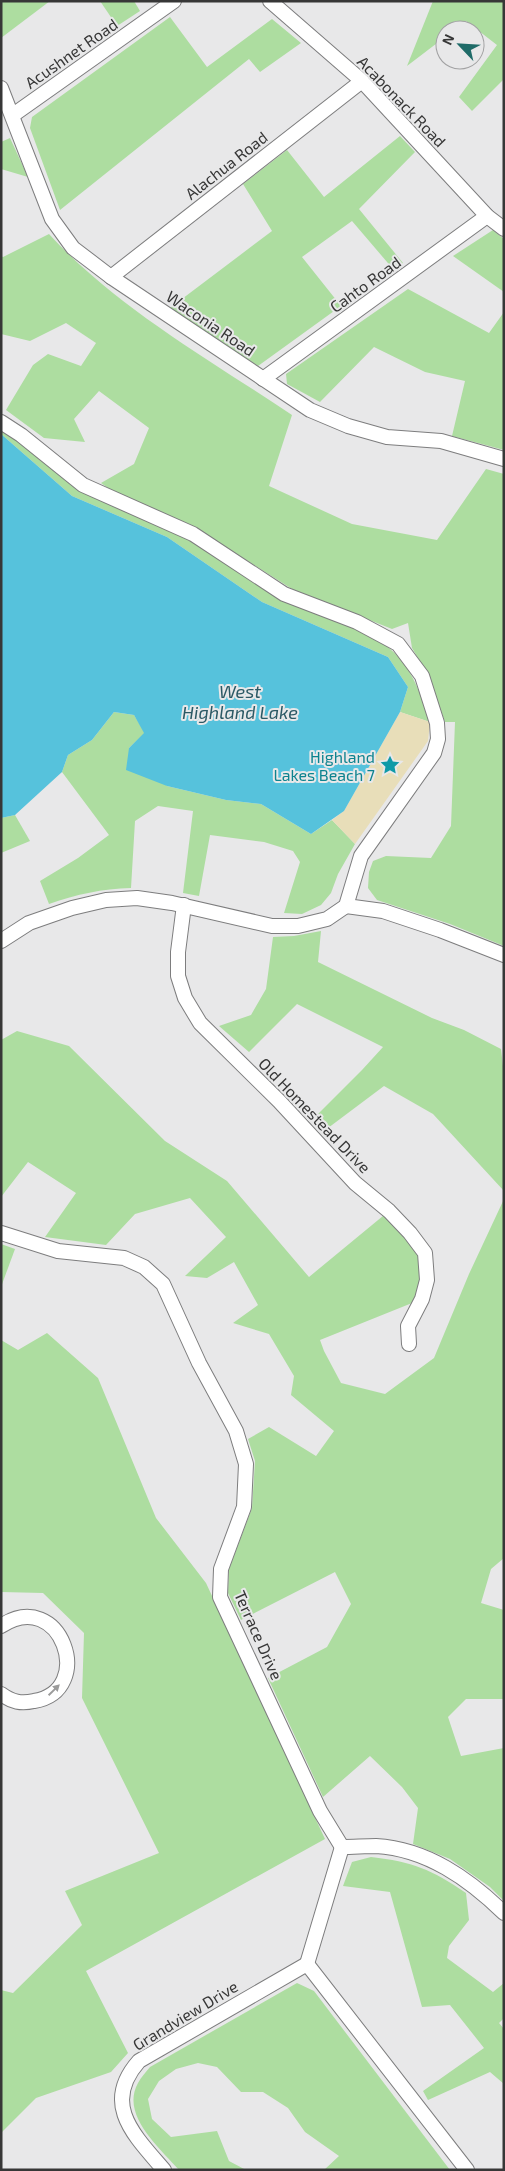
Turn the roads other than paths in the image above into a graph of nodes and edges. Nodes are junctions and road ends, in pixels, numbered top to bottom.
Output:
1 (174, 1) edge
2 (270, 1) edge
3 (362, 81) junction
4 (1, 88) edge
5 (13, 115) junction
6 (487, 216) junction
7 (504, 229) edge
8 (111, 277) junction
9 (263, 380) junction
10 (1, 422) edge
11 (504, 459) edge
12 (184, 905) junction
13 (346, 906) junction
14 (1, 941) edge
15 (504, 955) edge
16 (1, 1233) edge
17 (409, 1344) dead end
18 (1, 1626) edge
19 (1, 1694) edge
20 (342, 1847) junction
21 (504, 1913) edge
22 (307, 1964) junction
23 (164, 2170) edge
24 (467, 2170) edge

1 - 5 street, Acushnet Road
2 - 3 street, Acabonack Road
3 - 6 street, Acabonack Road
3 - 8 street, Alachua Road
4 - 5 street, Waconia Road
5 - 8 street, Waconia Road
6 - 7 street, Acabonack Road
6 - 9 street, Cahto Road
8 - 9 street, Waconia Road
9 - 11 street, Waconia Road
10 - 13 street
12 - 13 street
12 - 14 street
12 - 17 street, Old Homestead Drive
13 - 15 street
16 - 20 street, Terrace Drive
19 -> 18 street
20 - 21 street
20 - 22 street
22 - 23 street, Grandview Drive
22 - 24 street

